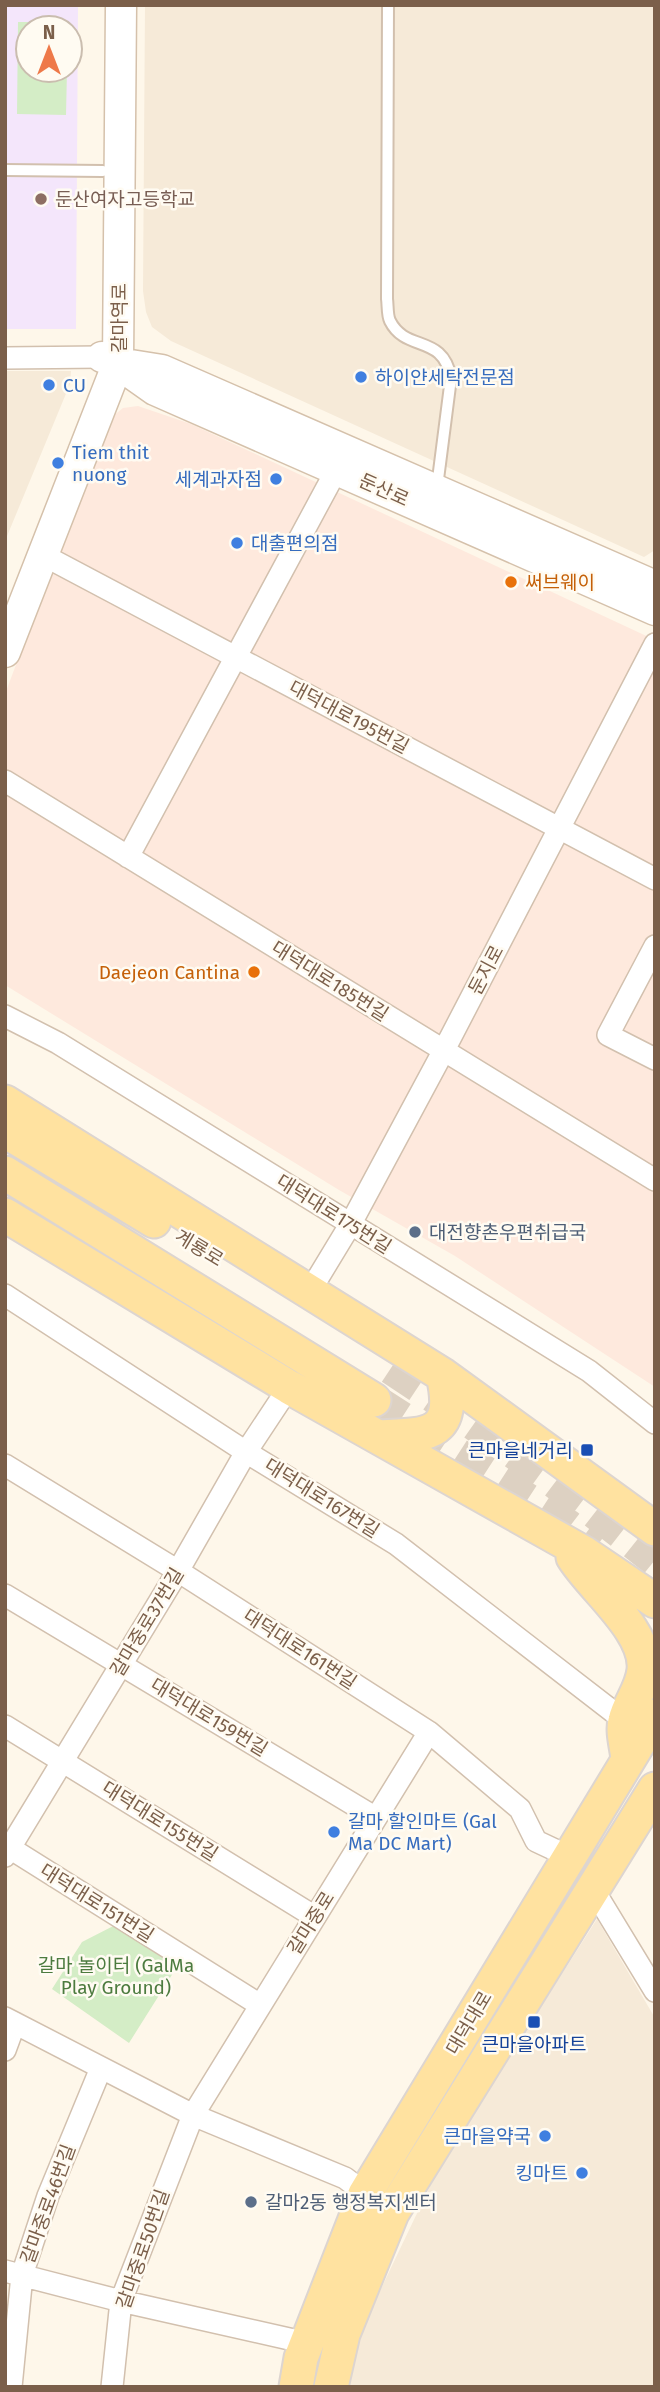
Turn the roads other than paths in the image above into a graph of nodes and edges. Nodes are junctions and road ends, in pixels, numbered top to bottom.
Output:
1 (103, 5) edge
2 (121, 5) edge
3 (388, 5) edge
4 (5, 170) edge
5 (103, 171) junction
6 (5, 358) edge
7 (110, 360) junction
8 (337, 469) junction
9 (432, 498) junction
10 (43, 555) junction
11 (655, 586) edge
12 (5, 599) edge
13 (655, 610) edge
14 (655, 644) edge
15 (5, 652) edge
16 (236, 657) junction
17 (5, 781) edge
18 (561, 829) junction
19 (128, 856) junction
20 (655, 879) edge
21 (655, 946) edge
22 (5, 1016) edge
23 (444, 1051) junction
24 (655, 1059) edge
25 (5, 1101) edge
26 (5, 1131) edge
27 (5, 1173) edge
28 (653, 1174) edge
29 (5, 1215) edge
30 (350, 1224) junction
31 (310, 1291) junction
32 (5, 1295) edge
33 (391, 1368) tunnel mouth
34 (443, 1375) junction
35 (289, 1387) junction
36 (373, 1400) tunnel mouth
37 (655, 1423) edge
38 (378, 1437) junction
39 (246, 1452) junction
40 (5, 1465) edge
41 (611, 1494) junction
42 (498, 1503) junction
43 (655, 1513) edge
44 (655, 1529) edge
45 (573, 1557) junction
46 (178, 1571) junction
47 (5, 1595) edge
48 (655, 1601) edge
49 (655, 1622) edge
50 (122, 1665) junction
51 (640, 1719) edge
52 (5, 1726) edge
53 (429, 1732) junction
54 (63, 1761) junction
55 (655, 1789) edge
56 (376, 1818) junction
57 (7, 1850) edge
58 (570, 1857) junction
59 (593, 1889) junction
60 (315, 1917) junction
61 (655, 1991) edge
62 (260, 2005) junction
63 (10, 2021) edge
64 (5, 2050) edge
65 (101, 2068) junction
66 (192, 2115) junction
67 (365, 2194) junction
68 (391, 2214) junction
69 (14, 2273) edge
70 (121, 2301) junction
71 (307, 2343) junction
72 (12, 2387) edge
73 (112, 2387) edge
74 (296, 2387) edge
75 (331, 2387) edge

1 - 5 main road, 갈마역로
2 - 7 main road, 갈마역로
3 - 9 lane
4 - 5 lane
5 - 7 main road, 갈마역로
6 - 7 street
7 - 8 main road, 둔산로
7 - 9 main road, 둔산로
7 - 10 main road, 갈마역로
7 - 12 main road, 갈마역로
8 - 9 main road, 둔산로
8 - 16 street
9 - 11 main road, 둔산로
9 - 13 main road, 둔산로
10 - 15 main road, 갈마역로
10 - 16 street, 대덕대로195번길
14 - 18 street, 둔지로
16 - 18 street, 대덕대로195번길
16 - 19 street
17 - 19 street, 대덕대로185번길
18 - 20 street, 대덕대로195번길
18 - 23 street, 둔지로
19 - 23 street, 대덕대로185번길
21 - 24 street
22 - 30 street, 대덕대로175번길
23 - 28 street, 대덕대로185번길
23 - 30 street, 둔지로
25 - 31 main road
26 - 33 main road, 계룡로
27 - 36 main road, 계룡로
29 - 35 main road
30 - 31 street, 둔지로
30 - 37 street, 대덕대로175번길
31 - 34 main road
32 - 39 street, 대덕대로167번길
34 - 38 main road
34 - 41 main road
35 - 38 main road
35 - 39 street, 갈마중로37번길
38 - 42 main road
39 - 46 street, 갈마중로37번길
39 - 51 street, 대덕대로167번길
40 - 46 street, 대덕대로161번길
41 - 43 main road
41 - 44 main road
42 - 45 main road
42 - 48 main road
45 - 49 main road
45 - 51 main road, 대덕대로
46 - 50 street, 갈마중로37번길
46 - 53 street, 대덕대로161번길
47 - 50 street, 대덕대로159번길
50 - 54 street, 갈마중로37번길
50 - 56 street, 대덕대로159번길
51 - 58 main road, 대덕대로
52 - 54 street, 대덕대로155번길
53 - 56 street, 갈마중로
53 - 58 street, 대덕대로161번길
54 - 57 street, 갈마중로37번길
54 - 60 street, 대덕대로155번길
55 - 59 main road, 대덕대로
56 - 60 street, 갈마중로
57 - 62 street, 대덕대로151번길
58 - 67 main road, 대덕대로
59 - 61 street
59 - 68 main road, 대덕대로
60 - 62 street, 갈마중로
62 - 66 street, 갈마중로
63 - 64 street
63 - 65 street
65 - 66 street
65 - 69 street, 갈마중로46번길
66 - 67 street
66 - 70 street, 갈마중로50번길
67 - 68 street
67 - 71 main road, 대덕대로
68 - 75 main road, 대덕대로
69 - 70 street
69 - 72 street, 갈마중로46번길
70 - 71 street
70 - 73 street, 갈마중로50번길
71 - 74 main road, 대덕대로

